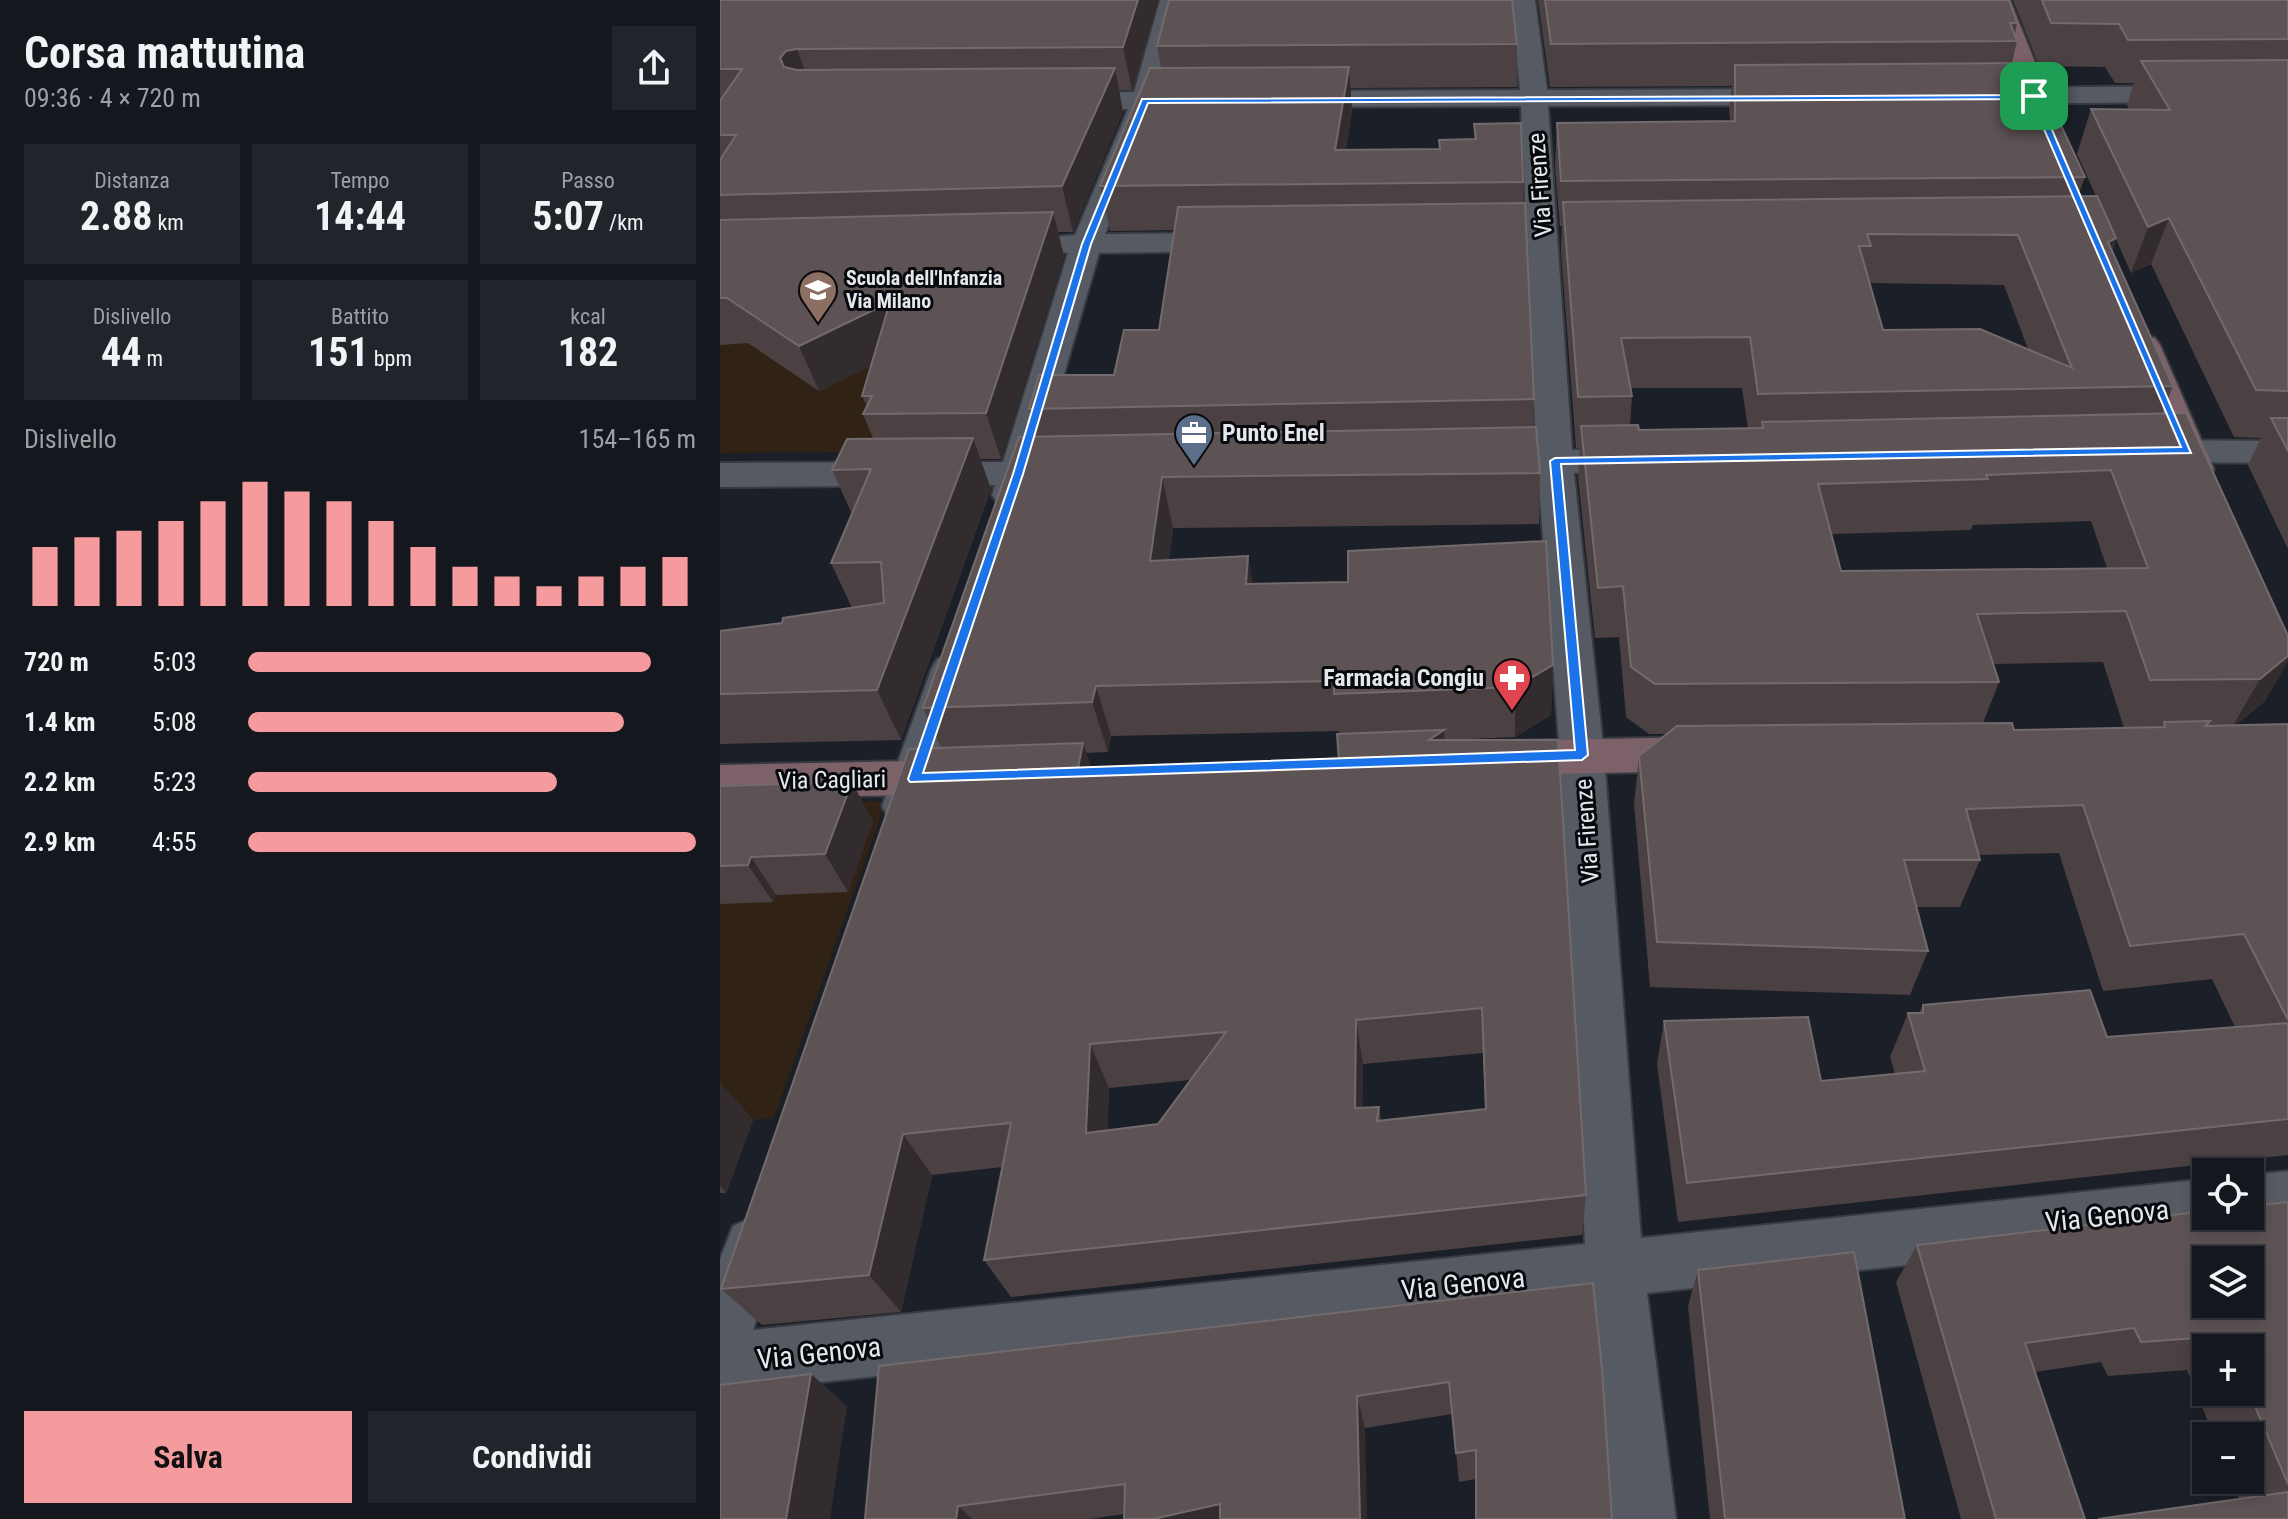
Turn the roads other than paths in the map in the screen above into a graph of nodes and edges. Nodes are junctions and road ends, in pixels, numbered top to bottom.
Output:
1 (1172, 0) edge
2 (1523, 0) edge
3 (1998, 0) edge
4 (2288, 93) edge
5 (1969, 96) edge
6 (2034, 96) junction
7 (1534, 97) junction
8 (1812, 97) edge
9 (1222, 100) edge
10 (1268, 100) edge
11 (1033, 101) edge
12 (1145, 101) junction
13 (2057, 147) edge
14 (1264, 242) edge
15 (1086, 244) junction
16 (1039, 245) edge
17 (2131, 319) edge
18 (2188, 450) junction
19 (2109, 451) edge
20 (2288, 452) edge
21 (1666, 459) edge
22 (1555, 461) junction
23 (1442, 464) edge
24 (1096, 472) edge
25 (1018, 474) junction
26 (720, 475) edge
27 (2207, 493) edge
28 (998, 533) edge
29 (964, 635) edge
30 (1745, 754) edge
31 (1582, 755) junction
32 (1452, 760) edge
33 (994, 776) edge
34 (915, 779) junction
35 (720, 782) edge
36 (894, 838) edge
37 (2288, 1197) edge
38 (2264, 1200) edge
39 (2192, 1207) edge
40 (766, 1209) edge
41 (1615, 1267) junction
42 (720, 1342) edge
43 (720, 1363) edge
44 (1644, 1519) edge

1 - 12 street
2 - 7 street, Via Firenze
3 - 6 street
4 - 6 street
5 - 6 street
6 - 13 street
7 - 8 street
7 - 10 street
7 - 22 street, Via Firenze
9 - 12 street
11 - 12 street
12 - 15 street
14 - 15 street
15 - 16 street
15 - 25 street
17 - 18 street
18 - 19 street
18 - 20 street
18 - 27 street
21 - 22 street
22 - 23 street
22 - 31 street, Via Firenze
24 - 25 street
25 - 26 street
25 - 28 street
29 - 34 street
30 - 31 street
31 - 32 street
31 - 41 street, Via Firenze
33 - 34 street, Via Cagliari
34 - 35 street, Via Cagliari
34 - 36 street
37 - 38 street
39 - 41 street, Via Genova
40 - 42 street
41 - 43 street, Via Genova
41 - 44 street, Via Firenze

